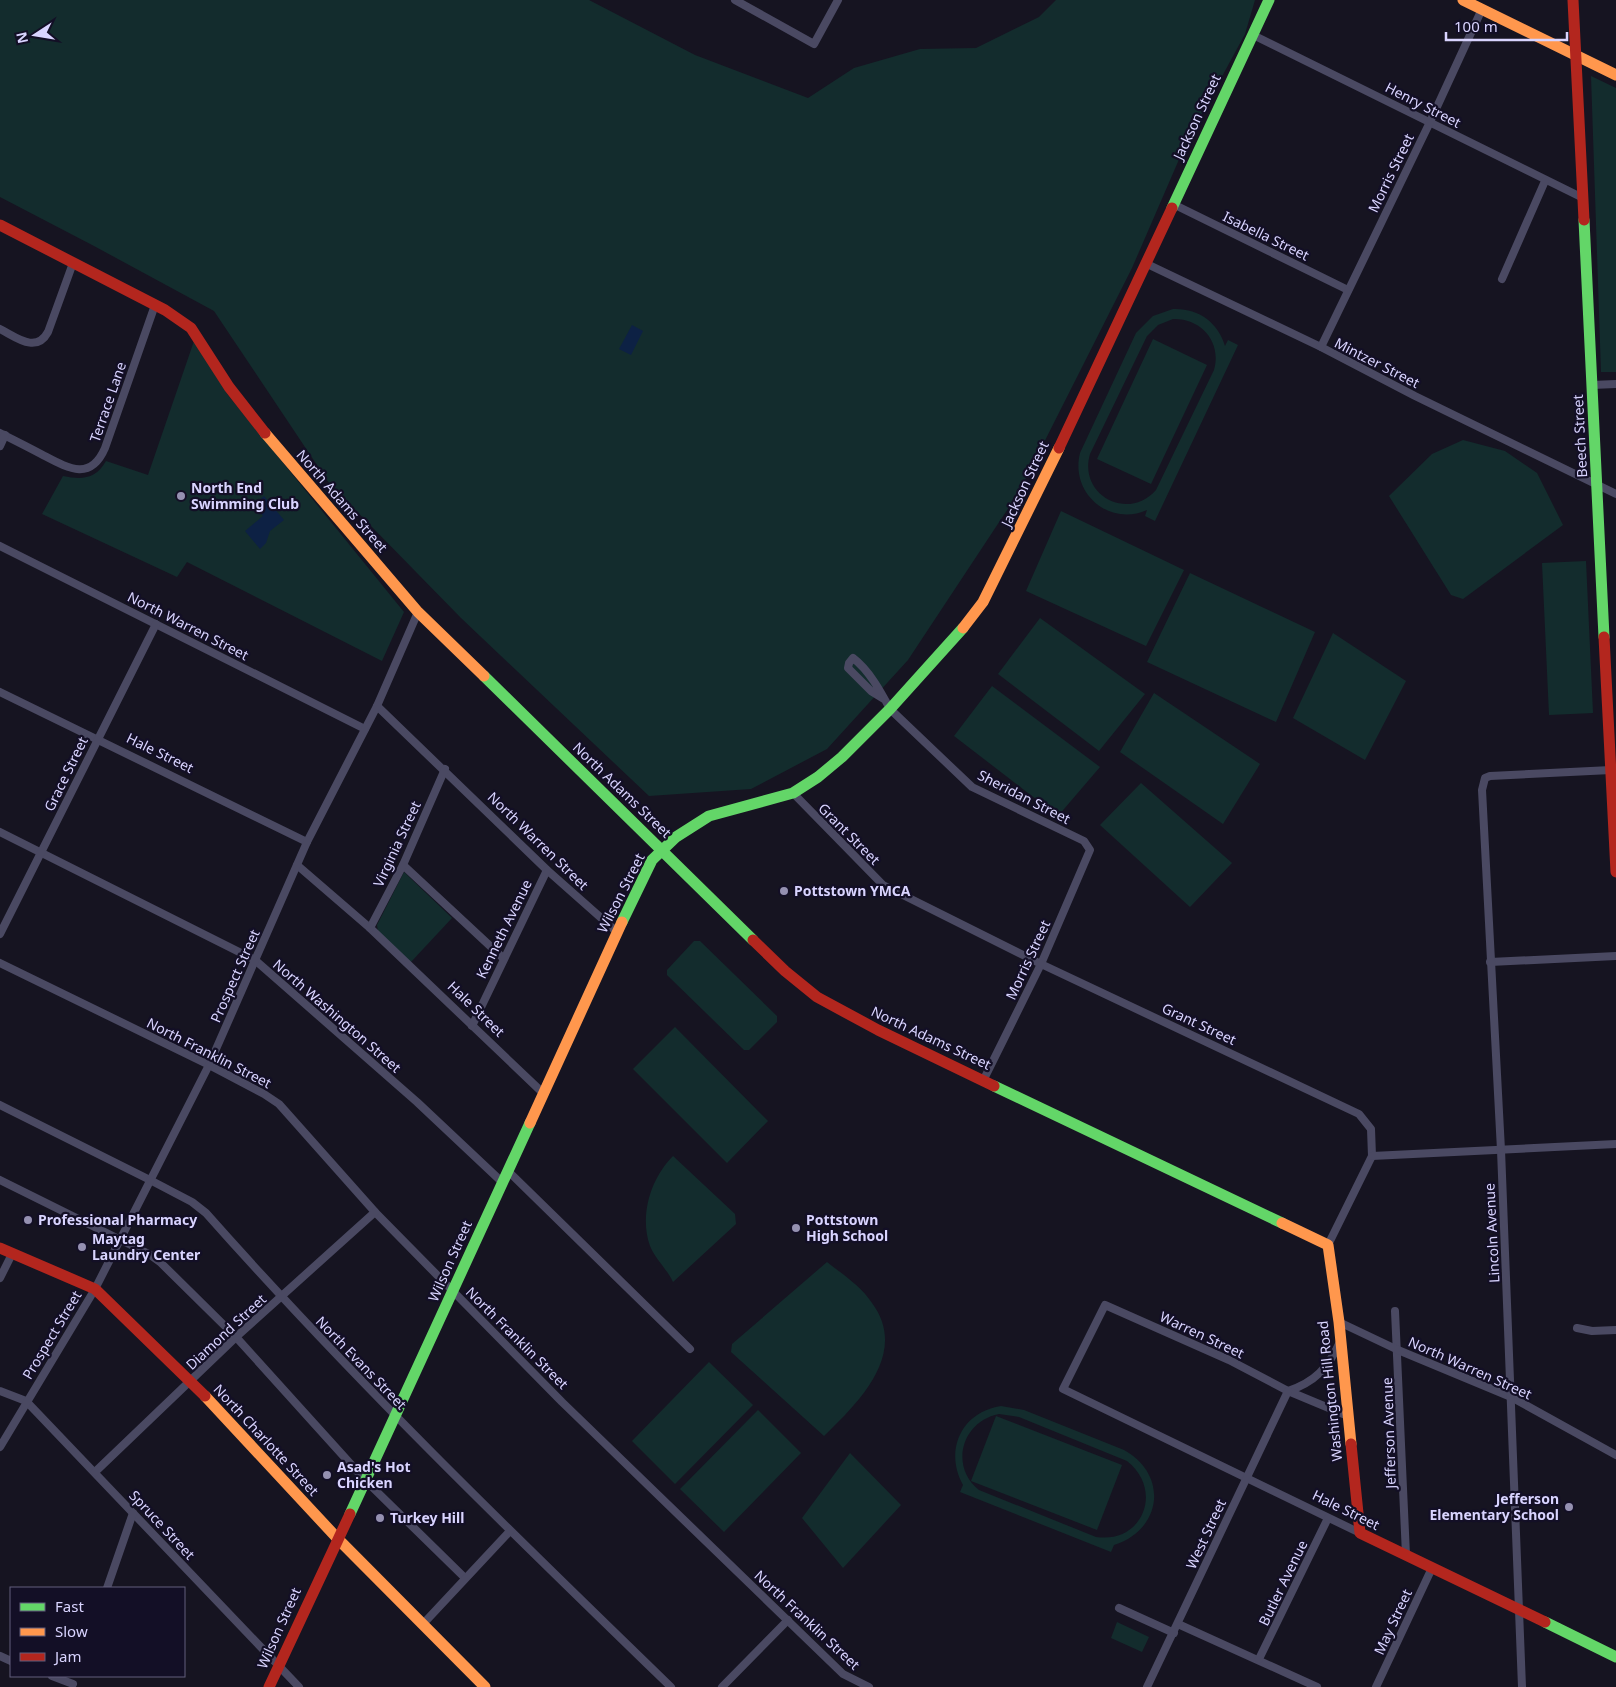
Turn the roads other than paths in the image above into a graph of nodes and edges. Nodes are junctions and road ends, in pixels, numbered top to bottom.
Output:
1 (735, 0) edge
2 (838, 0) edge
3 (1269, 0) edge
4 (1463, 0) edge
5 (1573, 0) edge
6 (1482, 9) junction
7 (1253, 35) junction
8 (1576, 55) junction
9 (1616, 75) edge
10 (1430, 122) junction
11 (1545, 181) junction
12 (1583, 198) junction
13 (1173, 204) junction
14 (0, 225) edge
15 (73, 263) junction
16 (1145, 263) junction
17 (1502, 279) dead end
18 (1348, 290) junction
19 (155, 305) junction
20 (0, 329) edge
21 (1321, 347) junction
22 (1616, 384) edge
23 (1592, 385) junction
24 (3, 434) edge
25 (0, 446) edge
26 (1597, 486) junction
27 (1616, 494) edge
28 (0, 546) edge
29 (418, 612) junction
30 (156, 624) junction
31 (0, 692) edge
32 (887, 704) junction
33 (377, 706) junction
34 (365, 729) junction
35 (97, 738) junction
36 (445, 770) junction
37 (1611, 770) junction
38 (793, 793) junction
39 (0, 832) edge
40 (307, 842) junction
41 (662, 850) junction
42 (1090, 850) joint
43 (42, 852) junction
44 (297, 865) junction
45 (403, 865) junction
46 (547, 870) junction
47 (1616, 872) edge
48 (370, 928) junction
49 (617, 932) junction
50 (0, 934) edge
51 (1616, 956) edge
52 (503, 958) junction
53 (256, 960) junction
54 (1490, 962) junction
55 (0, 963) edge
56 (1041, 964) junction
57 (472, 1026) junction
58 (209, 1066) junction
59 (984, 1080) junction
60 (544, 1094) junction
61 (0, 1104) edge
62 (1616, 1144) edge
63 (1500, 1150) junction
64 (1372, 1156) junction
65 (505, 1177) junction
66 (0, 1180) edge
67 (150, 1180) junction
68 (375, 1212) junction
69 (120, 1241) junction
70 (1328, 1245) junction
71 (0, 1248) edge
72 (12, 1254) junction
73 (0, 1278) edge
74 (95, 1289) junction
75 (453, 1291) junction
76 (281, 1298) junction
77 (1105, 1305) joint
78 (1395, 1311) dead end
79 (1339, 1322) junction
80 (1577, 1328) dead end
81 (1616, 1330) edge
82 (236, 1337) junction
83 (1341, 1341) junction
84 (690, 1349) dead end
85 (1398, 1350) junction
86 (192, 1382) junction
87 (0, 1391) edge
88 (1288, 1391) junction
89 (1512, 1397) junction
90 (26, 1401) junction
91 (1348, 1416) junction
92 (396, 1418) junction
93 (0, 1447) edge
94 (1616, 1455) edge
95 (95, 1472) junction
96 (1246, 1478) junction
97 (366, 1481) junction
98 (133, 1513) junction
99 (1328, 1518) junction
100 (510, 1531) junction
101 (1360, 1533) junction
102 (337, 1538) junction
103 (1406, 1555) junction
104 (1432, 1568) junction
105 (465, 1578) junction
106 (107, 1587) edge
107 (1119, 1608) dead end
108 (1518, 1609) junction
109 (788, 1620) junction
110 (423, 1624) junction
111 (1178, 1624) junction
112 (1174, 1633) junction
113 (1616, 1657) edge
114 (1259, 1659) junction
115 (277, 1666) junction
116 (56, 1677) edge
117 (74, 1682) edge
118 (269, 1687) edge
119 (298, 1687) edge
120 (485, 1687) edge
121 (671, 1687) edge
122 (722, 1687) edge
123 (869, 1687) edge
124 (1147, 1687) edge
125 (1317, 1687) edge
126 (1376, 1687) edge
127 (1522, 1687) edge

1 - 2 street
3 - 7 street, Jackson Street
4 - 6 street
5 - 8 street, Beech Street
6 - 8 street
6 - 10 street, Morris Street
7 - 10 street, Henry Street
7 - 13 street, Jackson Street
8 - 9 street
8 - 12 street, Beech Street
10 - 11 street, Henry Street
10 - 18 street, Morris Street
11 - 12 street, Henry Street
11 - 17 street
12 - 23 street, Beech Street
13 - 16 street, Jackson Street
13 - 18 street, Isabella Street
14 - 15 street, North Adams Street
15 - 19 street, North Adams Street
15 - 20 street
16 - 21 street, Mintzer Street
16 - 32 street, Jackson Street
18 - 21 street, Morris Street
19 - 24 street, Terrace Lane
19 - 29 street, North Adams Street
21 - 26 street, Mintzer Street
22 - 23 street
23 - 26 street, Beech Street
24 - 25 street
26 - 27 street, Mintzer Street
26 - 37 street, Beech Street
28 - 30 street, North Warren Street
29 - 33 street, Prospect Street
29 - 41 street, North Adams Street
30 - 34 street, North Warren Street
30 - 35 street, Grace Street
31 - 35 street, Hale Street
32 - 32 street, Sheridan Street
32 - 38 street, Jackson Street
32 - 42 street, Sheridan Street
33 - 34 street, Prospect Street
33 - 36 street, North Warren Street
34 - 40 street, Prospect Street
35 - 40 street, Hale Street
35 - 43 street, Grace Street
36 - 45 street, Virginia Street
36 - 46 street, North Warren Street
37 - 47 street, Beech Street
37 - 54 street, Lincoln Avenue
38 - 41 street, Jackson Street
38 - 56 street, Grant Street
39 - 43 street, North Washington Street
40 - 44 street, Prospect Street
41 - 49 street, Wilson Street
41 - 59 street, North Adams Street
42 - 56 street, Morris Street
43 - 50 street, Grace Street
43 - 53 street, North Washington Street
44 - 48 street, Hale Street
44 - 53 street, Prospect Street
45 - 48 street, Virginia Street
45 - 52 street
46 - 49 street, North Warren Street
46 - 52 street, Kenneth Avenue
48 - 57 street, Hale Street
49 - 60 street, Wilson Street
51 - 54 street
52 - 57 street, Kenneth Avenue
53 - 58 street, Prospect Street
53 - 65 street, North Washington Street
54 - 63 street, Lincoln Avenue
55 - 58 street, North Franklin Street
56 - 59 street, Morris Street
56 - 64 street, Grant Street
57 - 60 street, Hale Street
58 - 67 street, Prospect Street
58 - 68 street, North Franklin Street
59 - 70 street, North Adams Street
60 - 65 street, Wilson Street
61 - 67 street, North Evans Street
62 - 63 street
63 - 64 street
63 - 89 street, Lincoln Avenue
64 - 70 street
65 - 75 street, Wilson Street
65 - 84 street, North Washington Street
66 - 69 street
67 - 69 street, Prospect Street
67 - 76 street, North Evans Street
68 - 75 street, North Franklin Street
68 - 76 street, Diamond Street
69 - 74 street, Prospect Street
69 - 82 street
70 - 79 street, Washington Hill Road
71 - 72 street, North Charlotte Street
72 - 73 street
72 - 74 street, North Charlotte Street
74 - 86 street, North Charlotte Street
74 - 90 street, Prospect Street
75 - 92 street, Wilson Street
75 - 109 street, North Franklin Street
76 - 82 street, Diamond Street
76 - 92 street, North Evans Street
77 - 88 street, Warren Street
77 - 96 street, Hale Street
78 - 85 street, Jefferson Avenue
79 - 83 street, Washington Hill Road
79 - 85 street, North Warren Street
80 - 81 street
82 - 86 street, Diamond Street
82 - 97 street
83 - 88 street
83 - 91 street, Washington Hill Road
85 - 89 street, North Warren Street
85 - 103 street, Jefferson Avenue
86 - 95 street, Diamond Street
86 - 102 street, North Charlotte Street
87 - 90 street, Spruce Street
88 - 91 street, Warren Street
88 - 96 street, West Street
89 - 94 street, North Warren Street
89 - 108 street, Lincoln Avenue
90 - 93 street, Prospect Street
90 - 95 street, Spruce Street
91 - 101 street, Washington Hill Road
92 - 97 street, Wilson Street
92 - 100 street, North Evans Street
95 - 98 street, Spruce Street
96 - 99 street, Hale Street
96 - 111 street, West Street
97 - 102 street, Wilson Street
97 - 105 street
98 - 106 street
98 - 115 street, Spruce Street
99 - 101 street, Hale Street
99 - 114 street, Butler Avenue
100 - 105 street
100 - 121 street, North Evans Street
101 - 103 street, Hale Street
102 - 110 street, North Charlotte Street
102 - 115 street, Wilson Street
103 - 104 street, Hale Street
104 - 108 street, Hale Street
104 - 126 street, May Street
105 - 110 street
107 - 112 street
108 - 113 street, Hale Street
108 - 127 street, Lincoln Avenue
109 - 122 street
109 - 123 street, North Franklin Street
110 - 120 street, North Charlotte Street
111 - 112 street, West Street
111 - 114 street
112 - 124 street, West Street
114 - 125 street
115 - 118 street, Wilson Street
115 - 119 street, Spruce Street
116 - 117 street

